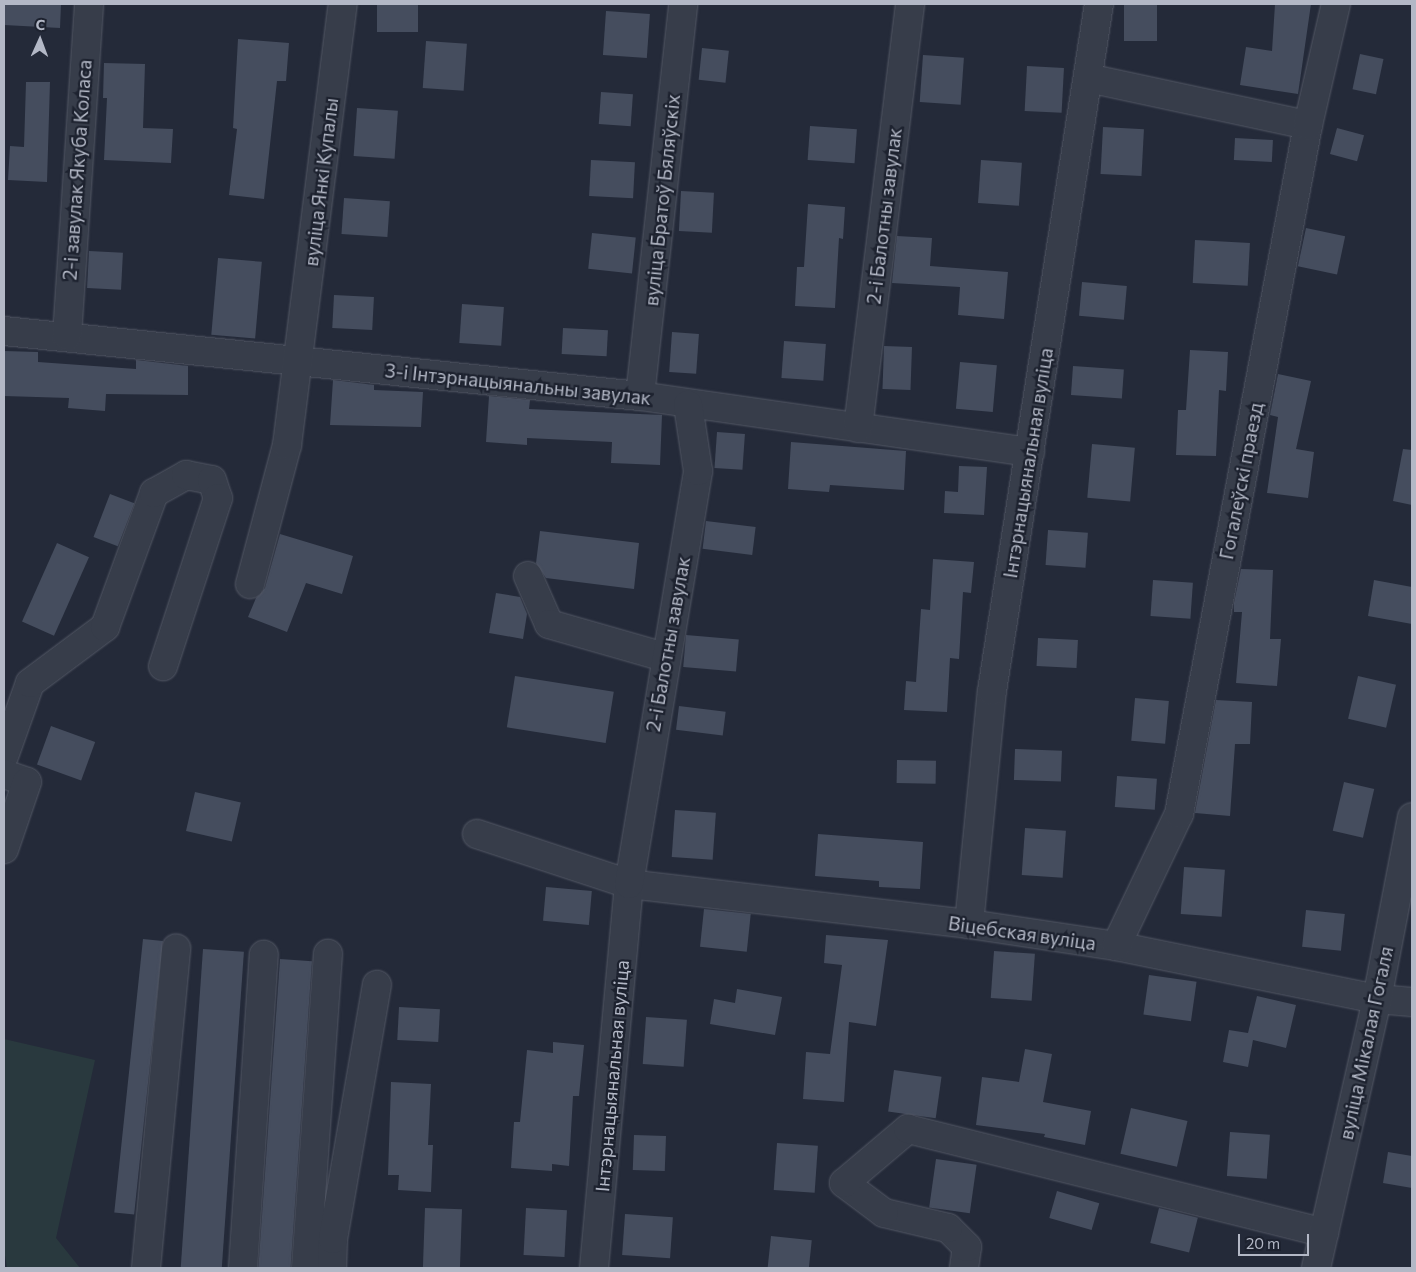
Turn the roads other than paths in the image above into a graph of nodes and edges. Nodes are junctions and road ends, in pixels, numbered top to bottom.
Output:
1 (89, 4) edge
2 (343, 4) edge
3 (683, 4) edge
4 (910, 4) edge
5 (1099, 4) edge
6 (1336, 4) edge
7 (1088, 78) junction
8 (1308, 125) junction
9 (4, 331) edge
10 (67, 336) junction
11 (299, 360) junction
12 (640, 396) junction
13 (688, 405) junction
14 (858, 428) junction
15 (1030, 452) junction
16 (528, 576) dead end
17 (250, 584) dead end
18 (664, 658) junction
19 (163, 666) dead end
20 (4, 756) edge
21 (4, 774) edge
22 (1412, 817) edge
23 (476, 834) dead end
24 (4, 849) edge
25 (629, 884) junction
26 (969, 924) junction
27 (1116, 946) junction
28 (176, 948) dead end
29 (328, 954) dead end
30 (264, 955) dead end
31 (377, 985) dead end
32 (1377, 999) junction
33 (1412, 1002) edge
34 (1324, 1233) junction
35 (146, 1268) edge
36 (243, 1268) edge
37 (306, 1268) edge
38 (332, 1268) edge
39 (594, 1268) edge
40 (964, 1268) edge
41 (1316, 1268) edge

1 - 10 street, 2-і завулак Якуба Коласа
2 - 11 street, вуліца Янкі Купалы
3 - 12 street, вуліца Братоў Бяляўскіх
4 - 14 street, 2-і Балотны завулак
5 - 7 street, Інтэрнацыянальная вуліца
6 - 8 street, Гогалеўскі праезд
7 - 8 street
7 - 15 street, Інтэрнацыянальная вуліца
8 - 27 street, Гогалеўскі праезд
9 - 10 street, 3-і Інтэрнацыянальны завулак
10 - 11 street, 3-і Інтэрнацыянальны завулак
11 - 12 street, 3-і Інтэрнацыянальны завулак
11 - 17 street, вуліца Янкі Купалы
12 - 13 street, 3-і Інтэрнацыянальны завулак
13 - 14 street, 3-і Інтэрнацыянальны завулак
13 - 18 street, 2-і Балотны завулак
14 - 15 street, 3-і Інтэрнацыянальны завулак
15 - 26 street, Інтэрнацыянальная вуліца
16 - 18 street
18 - 25 street, 2-і Балотны завулак
19 - 20 street
21 - 24 street
22 - 32 street, вуліца Мікалая Гогаля
23 - 25 street, Віцебская вуліца
25 - 26 street, Віцебская вуліца
25 - 39 street, Інтэрнацыянальная вуліца
26 - 27 street, Віцебская вуліца
27 - 32 street, Віцебская вуліца
28 - 35 street
29 - 37 street
30 - 36 street
31 - 38 street
32 - 33 street, Віцебская вуліца
32 - 34 street, вуліца Мікалая Гогаля
34 - 40 street
34 - 41 street, вуліца Мікалая Гогаля

